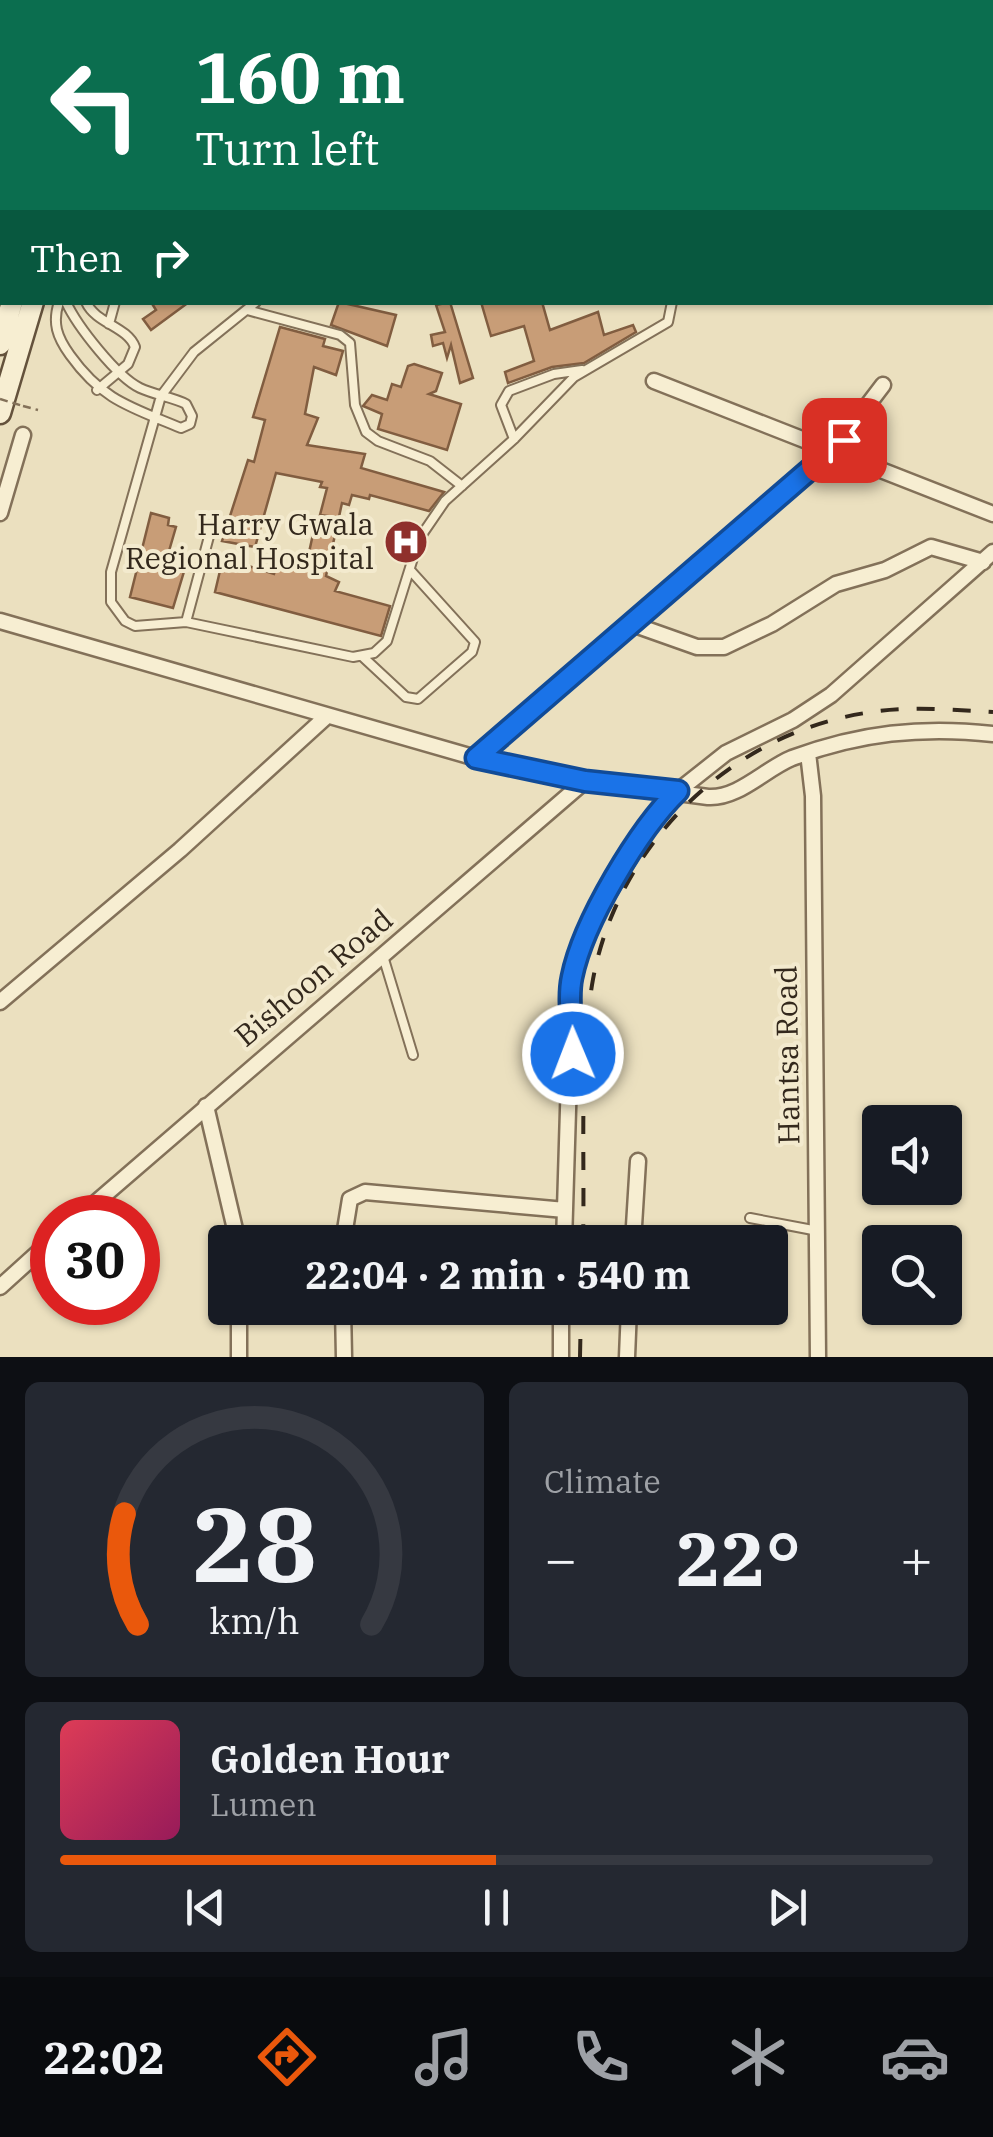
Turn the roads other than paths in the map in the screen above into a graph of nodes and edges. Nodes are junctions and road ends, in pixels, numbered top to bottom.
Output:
1 (11, 305) edge
2 (32, 305) edge
3 (62, 305) edge
4 (65, 305) edge
5 (87, 305) edge
6 (114, 305) edge
7 (253, 305) edge
8 (672, 305) edge
9 (247, 310) junction
10 (109, 324) junction
11 (0, 344) edge
12 (588, 369) junction
13 (120, 371) junction
14 (654, 381) dead end
15 (883, 385) dead end
16 (98, 390) junction
17 (160, 396) junction
18 (0, 413) edge
19 (155, 416) junction
20 (23, 435) dead end
21 (514, 439) junction
22 (832, 452) junction
23 (462, 486) junction
24 (0, 512) edge
25 (993, 514) edge
26 (211, 528) dead end
27 (988, 557) edge
28 (410, 570) junction
29 (0, 621) edge
30 (186, 622) junction
31 (632, 624) junction
32 (363, 657) junction
33 (327, 716) junction
34 (993, 734) edge
35 (808, 753) junction
36 (476, 758) junction
37 (585, 781) junction
38 (678, 791) junction
39 (383, 956) junction
40 (0, 1002) edge
41 (412, 1055) dead end
42 (206, 1106) junction
43 (638, 1161) dead end
44 (104, 1195) edge
45 (565, 1210) junction
46 (750, 1218) dead end
47 (234, 1225) edge
48 (346, 1225) edge
49 (565, 1225) edge
50 (634, 1225) edge
51 (818, 1231) junction
52 (30, 1260) edge
53 (0, 1287) edge
54 (239, 1325) edge
55 (343, 1325) edge
56 (561, 1325) edge
57 (628, 1325) edge
58 (239, 1357) edge
59 (344, 1357) edge
60 (560, 1357) edge
61 (627, 1357) edge
62 (818, 1357) edge

1 - 11 main road
2 - 18 main road
3 - 16 lane
4 - 13 lane
5 - 10 lane
6 - 10 lane
7 - 9 lane
8 - 12 lane
9 - 17 lane
9 - 23 lane
10 - 13 lane
12 - 21 lane
12 - 21 lane
13 - 16 lane
13 - 17 lane
14 - 22 street
15 - 22 street
16 - 19 lane
17 - 19 lane
17 - 19 lane
19 - 30 lane
20 - 24 street
21 - 23 lane
22 - 25 street
22 - 31 street
23 - 28 lane
26 - 30 lane
27 - 31 street
27 - 38 street
28 - 32 lane
28 - 32 lane
29 - 33 street
30 - 32 lane
31 - 36 street
33 - 36 street
33 - 40 street
34 - 35 street
35 - 38 street
35 - 51 street, Hantsa Road
36 - 37 street
37 - 38 street
37 - 39 street, Bishoon Road
38 - 45 street
39 - 41 lane
39 - 42 street, Bishoon Road
42 - 44 street, Bishoon Road
42 - 47 street
43 - 50 street
45 - 48 street
45 - 49 street
46 - 51 lane
51 - 62 street, Hantsa Road
52 - 53 street
54 - 58 street
55 - 59 street
56 - 60 street
57 - 61 street

